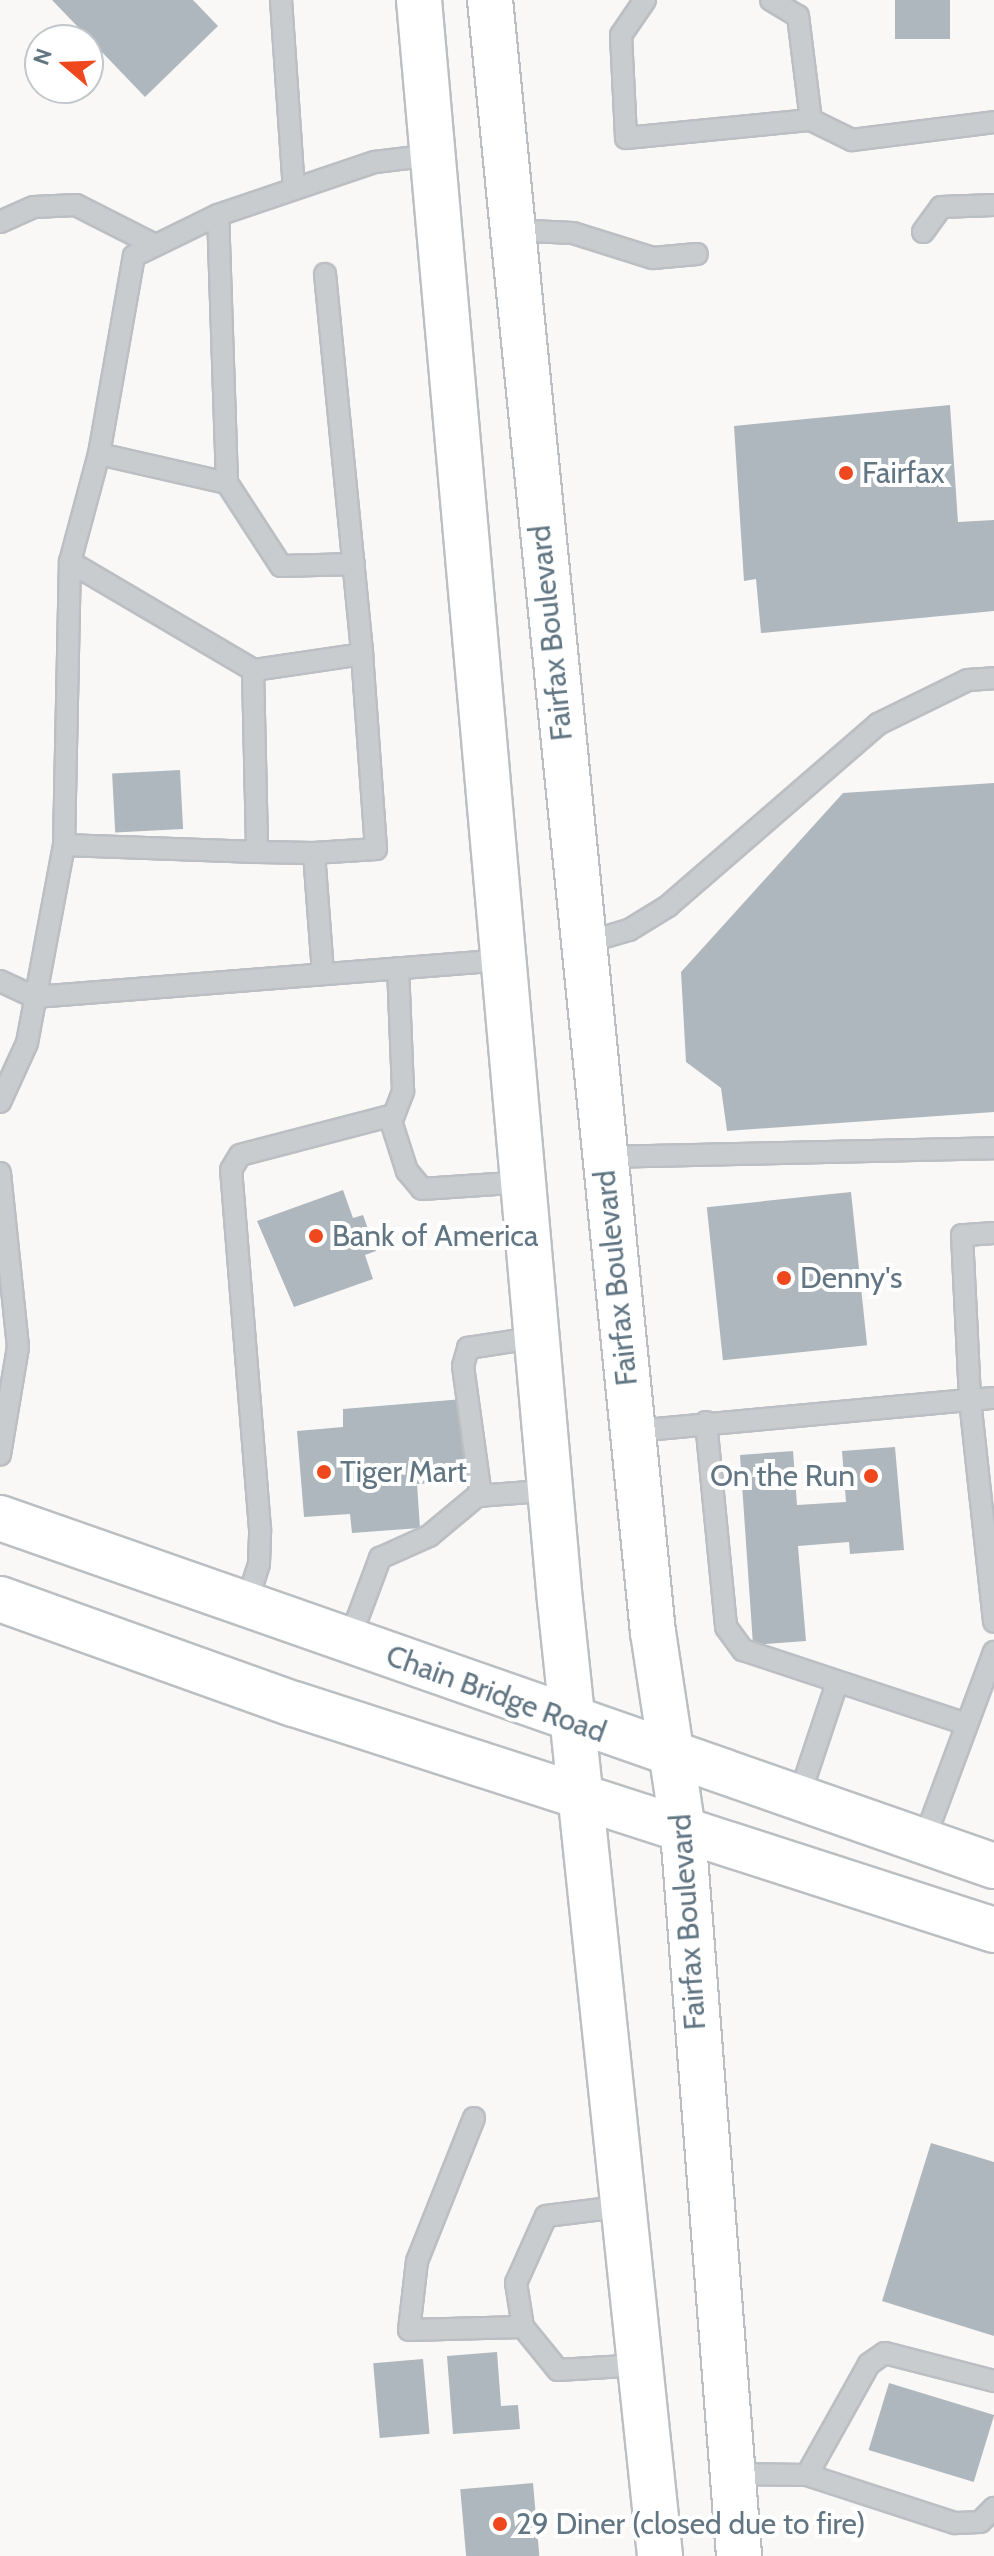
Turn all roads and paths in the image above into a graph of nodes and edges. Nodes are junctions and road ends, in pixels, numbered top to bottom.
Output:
1 (281, 0) edge
2 (419, 0) edge
3 (490, 0) edge
4 (645, 0) edge
5 (771, 0) edge
6 (811, 120) junction
7 (994, 122) edge
8 (433, 155) junction
9 (294, 189) junction
10 (994, 205) edge
11 (218, 215) junction
12 (0, 222) edge
13 (510, 230) junction
14 (923, 232) dead end
15 (151, 243) junction
16 (697, 254) dead end
17 (325, 274) dead end
18 (99, 454) junction
19 (227, 483) junction
20 (70, 562) junction
21 (354, 564) junction
22 (362, 654) junction
23 (253, 670) junction
24 (994, 678) edge
25 (64, 845) junction
26 (257, 852) junction
27 (314, 853) junction
28 (581, 944) junction
29 (506, 960) junction
30 (398, 968) junction
31 (323, 974) junction
32 (0, 981) edge
33 (35, 997) junction
34 (0, 1102) edge
35 (390, 1118) junction
36 (994, 1148) edge
37 (603, 1157) junction
38 (0, 1173) edge
39 (528, 1181) junction
40 (994, 1233) edge
41 (542, 1337) junction
42 (994, 1398) edge
43 (970, 1400) junction
44 (706, 1422) junction
45 (634, 1431) junction
46 (0, 1454) edge
47 (556, 1490) junction
48 (481, 1496) junction
49 (988, 1505) edge
50 (0, 1518) edge
51 (0, 1599) edge
52 (246, 1605) junction
53 (994, 1622) edge
54 (349, 1641) junction
55 (994, 1652) edge
56 (837, 1683) junction
57 (964, 1723) junction
58 (578, 1725) junction
59 (675, 1759) junction
60 (585, 1795) junction
61 (798, 1800) junction
62 (683, 1831) junction
63 (923, 1843) junction
64 (994, 1866) edge
65 (994, 1930) edge
66 (474, 2118) dead end
67 (626, 2206) junction
68 (523, 2327) junction
69 (642, 2365) junction
70 (994, 2381) edge
71 (734, 2474) junction
72 (807, 2475) junction
73 (994, 2508) edge
74 (660, 2556) edge
75 (739, 2556) edge

1 - 9 lane
2 - 8 main road
3 - 13 main road, Fairfax Boulevard
4 - 6 lane
5 - 6 lane
6 - 7 lane
8 - 9 lane
8 - 29 main road
9 - 11 lane
10 - 14 lane
11 - 15 lane
11 - 19 lane
12 - 15 lane
13 - 16 lane
13 - 28 main road, Fairfax Boulevard
15 - 18 lane
17 - 21 lane
18 - 19 lane
18 - 20 lane
19 - 21 lane
20 - 23 lane
20 - 25 lane
21 - 22 lane
22 - 23 lane
22 - 27 lane
23 - 26 lane
24 - 28 lane
25 - 26 lane
25 - 33 lane
26 - 27 lane
27 - 31 lane
28 - 37 main road, Fairfax Boulevard
29 - 30 lane
29 - 39 main road
30 - 31 lane
30 - 35 lane
31 - 33 lane
32 - 33 lane
33 - 34 lane
35 - 39 lane
35 - 52 lane
36 - 37 lane
37 - 45 main road, Fairfax Boulevard
38 - 46 lane
39 - 41 main road
40 - 43 lane
41 - 47 main road
41 - 48 lane
42 - 43 lane
43 - 44 lane
43 - 49 lane
44 - 45 lane
44 - 56 lane
45 - 59 main road, Fairfax Boulevard
47 - 48 lane
47 - 58 main road
48 - 54 lane
49 - 53 lane
50 - 52 main road, Chain Bridge Road
51 - 60 main road
52 - 54 main road, Chain Bridge Road
54 - 58 main road, Chain Bridge Road
55 - 57 lane
56 - 57 lane
56 - 61 lane
57 - 63 lane
58 - 59 main road, Chain Bridge Road
58 - 60 main road
59 - 61 main road, Chain Bridge Road
59 - 62 main road, Fairfax Boulevard
60 - 62 main road
60 - 67 main road
61 - 63 main road, Chain Bridge Road
62 - 65 main road
62 - 71 main road, Fairfax Boulevard
63 - 64 main road, Chain Bridge Road
66 - 68 lane
67 - 68 lane
67 - 69 main road
68 - 69 lane
69 - 74 main road
70 - 72 lane
71 - 72 lane
71 - 75 main road, Fairfax Boulevard
72 - 73 lane

